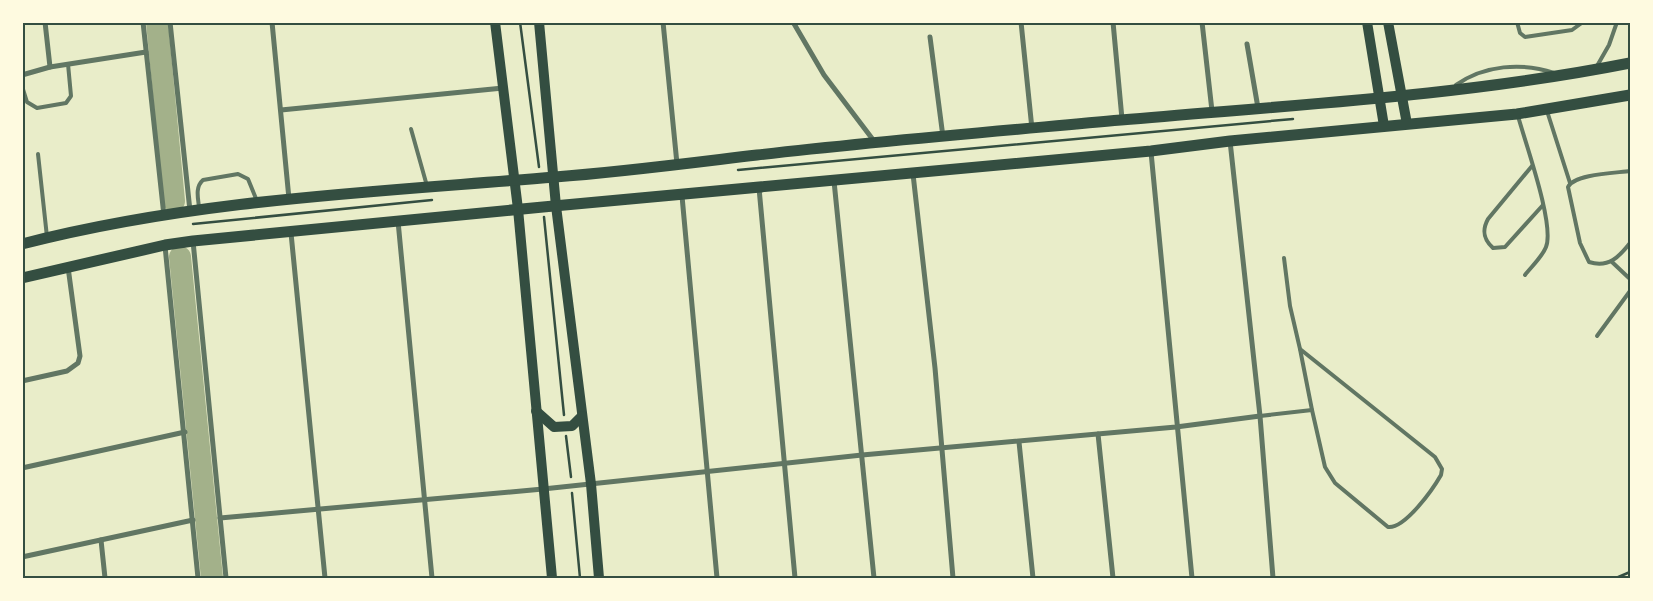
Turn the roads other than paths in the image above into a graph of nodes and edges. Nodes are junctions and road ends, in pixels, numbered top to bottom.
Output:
1 (45, 22) edge
2 (143, 22) edge
3 (170, 22) edge
4 (272, 22) edge
5 (495, 22) edge
6 (539, 22) edge
7 (663, 22) edge
8 (793, 22) edge
9 (1021, 22) edge
10 (1113, 22) edge
11 (1202, 22) edge
12 (1367, 22) edge
13 (1388, 22) edge
14 (1517, 22) edge
15 (1582, 22) edge
16 (1617, 22) edge
17 (930, 37) dead end
18 (1247, 44) dead end
19 (146, 52) junction
20 (1630, 63) edge
21 (68, 64) junction
22 (50, 67) junction
23 (1595, 70) junction
24 (22, 75) edge
25 (22, 86) edge
26 (503, 88) junction
27 (1630, 94) edge
28 (1403, 95) junction
29 (1380, 98) junction
30 (1258, 109) junction
31 (1546, 109) junction
32 (281, 110) junction
33 (1212, 112) junction
34 (1518, 114) junction
35 (1122, 120) junction
36 (1407, 124) junction
37 (1384, 126) junction
38 (1032, 129) junction
39 (411, 130) dead end
40 (943, 137) junction
41 (1230, 141) junction
42 (875, 144) junction
43 (1151, 151) junction
44 (38, 154) dead end
45 (677, 165) junction
46 (1532, 166) junction
47 (1630, 172) edge
48 (913, 173) junction
49 (554, 177) junction
50 (514, 180) junction
51 (834, 181) junction
52 (1570, 183) junction
53 (428, 188) junction
54 (759, 188) junction
55 (682, 196) junction
56 (290, 200) junction
57 (258, 203) junction
58 (1543, 205) junction
59 (556, 206) junction
60 (195, 210) junction
61 (518, 210) junction
62 (164, 216) junction
63 (398, 221) junction
64 (291, 232) junction
65 (46, 238) junction
66 (193, 241) junction
67 (1630, 243) edge
68 (22, 244) edge
69 (165, 245) junction
70 (1284, 258) dead end
71 (1612, 262) junction
72 (68, 267) junction
73 (1525, 275) dead end
74 (22, 278) edge
75 (1630, 280) edge
76 (1630, 291) edge
77 (1597, 336) dead end
78 (1300, 350) junction
79 (22, 382) edge
80 (536, 410) junction
81 (1312, 410) junction
82 (582, 416) junction
83 (1260, 416) junction
84 (1176, 427) junction
85 (185, 432) junction
86 (1098, 434) junction
87 (1020, 442) junction
88 (941, 448) junction
89 (862, 455) junction
90 (785, 465) junction
91 (22, 468) edge
92 (708, 472) junction
93 (591, 484) junction
94 (544, 489) junction
95 (424, 498) junction
96 (319, 508) junction
97 (220, 518) junction
98 (193, 520) junction
99 (101, 540) junction
100 (22, 557) edge
101 (105, 578) edge
102 (198, 578) edge
103 (226, 578) edge
104 (326, 578) edge
105 (432, 578) edge
106 (552, 578) edge
107 (599, 578) edge
108 (717, 578) edge
109 (795, 578) edge
110 (874, 578) edge
111 (952, 578) edge
112 (1033, 578) edge
113 (1113, 578) edge
114 (1192, 578) edge
115 (1273, 578) edge

1 - 22 street
2 - 19 street
3 - 60 street
4 - 32 street
5 - 26 main road
6 - 49 main road
7 - 45 street
8 - 42 street
9 - 38 street
10 - 35 street
11 - 33 street
12 - 29 main road
13 - 28 main road
14 - 15 lane
16 - 23 lane
17 - 40 street
18 - 30 street
19 - 21 street
19 - 62 street
20 - 23 main road
21 - 22 street
21 - 25 lane
22 - 24 street
23 - 28 main road
26 - 32 street
26 - 50 main road
27 - 31 main road
28 - 29 main road
28 - 36 main road
29 - 30 main road
29 - 37 main road
30 - 33 main road
31 - 34 main road
31 - 52 lane
32 - 56 street
33 - 35 main road
34 - 36 main road
34 - 46 lane
35 - 38 main road
36 - 37 main road
37 - 41 main road
38 - 40 main road
39 - 53 lane
40 - 42 main road
41 - 43 main road
41 - 83 street
42 - 45 main road
43 - 48 main road
43 - 84 street
44 - 65 lane
45 - 49 main road
46 - 58 lane
46 - 58 lane
47 - 52 lane
48 - 51 main road
48 - 88 street
49 - 50 main road
49 - 59 main road
50 - 53 main road
50 - 61 main road
51 - 54 main road
51 - 89 street
52 - 71 lane
53 - 56 main road
54 - 55 main road
54 - 90 street
55 - 59 main road
55 - 92 street
56 - 57 main road
57 - 60 main road
57 - 60 lane
58 - 73 lane
59 - 61 main road
59 - 82 main road
60 - 62 main road
61 - 63 main road
61 - 80 main road
62 - 65 main road
63 - 64 main road
63 - 95 street
64 - 66 main road
64 - 96 street
65 - 68 main road
66 - 69 main road
66 - 97 street
67 - 71 lane
69 - 72 main road
69 - 85 street
70 - 78 lane
71 - 75 lane
72 - 74 main road
72 - 79 street
76 - 77 lane
78 - 81 lane
78 - 81 lane
80 - 82 main road
80 - 94 main road
81 - 83 lane
82 - 93 main road
83 - 84 street
83 - 115 street
84 - 86 street
84 - 114 street
85 - 91 street
85 - 98 street
86 - 87 street
86 - 113 street
87 - 88 street
87 - 112 street
88 - 89 street
88 - 111 street
89 - 90 street
89 - 110 street
90 - 92 street
90 - 109 street
92 - 93 street
92 - 108 street
93 - 94 street
93 - 107 main road
94 - 95 street
94 - 106 main road
95 - 96 street
95 - 105 street
96 - 97 street
96 - 104 street
97 - 103 street
98 - 99 street
98 - 102 street
99 - 100 street
99 - 101 street

